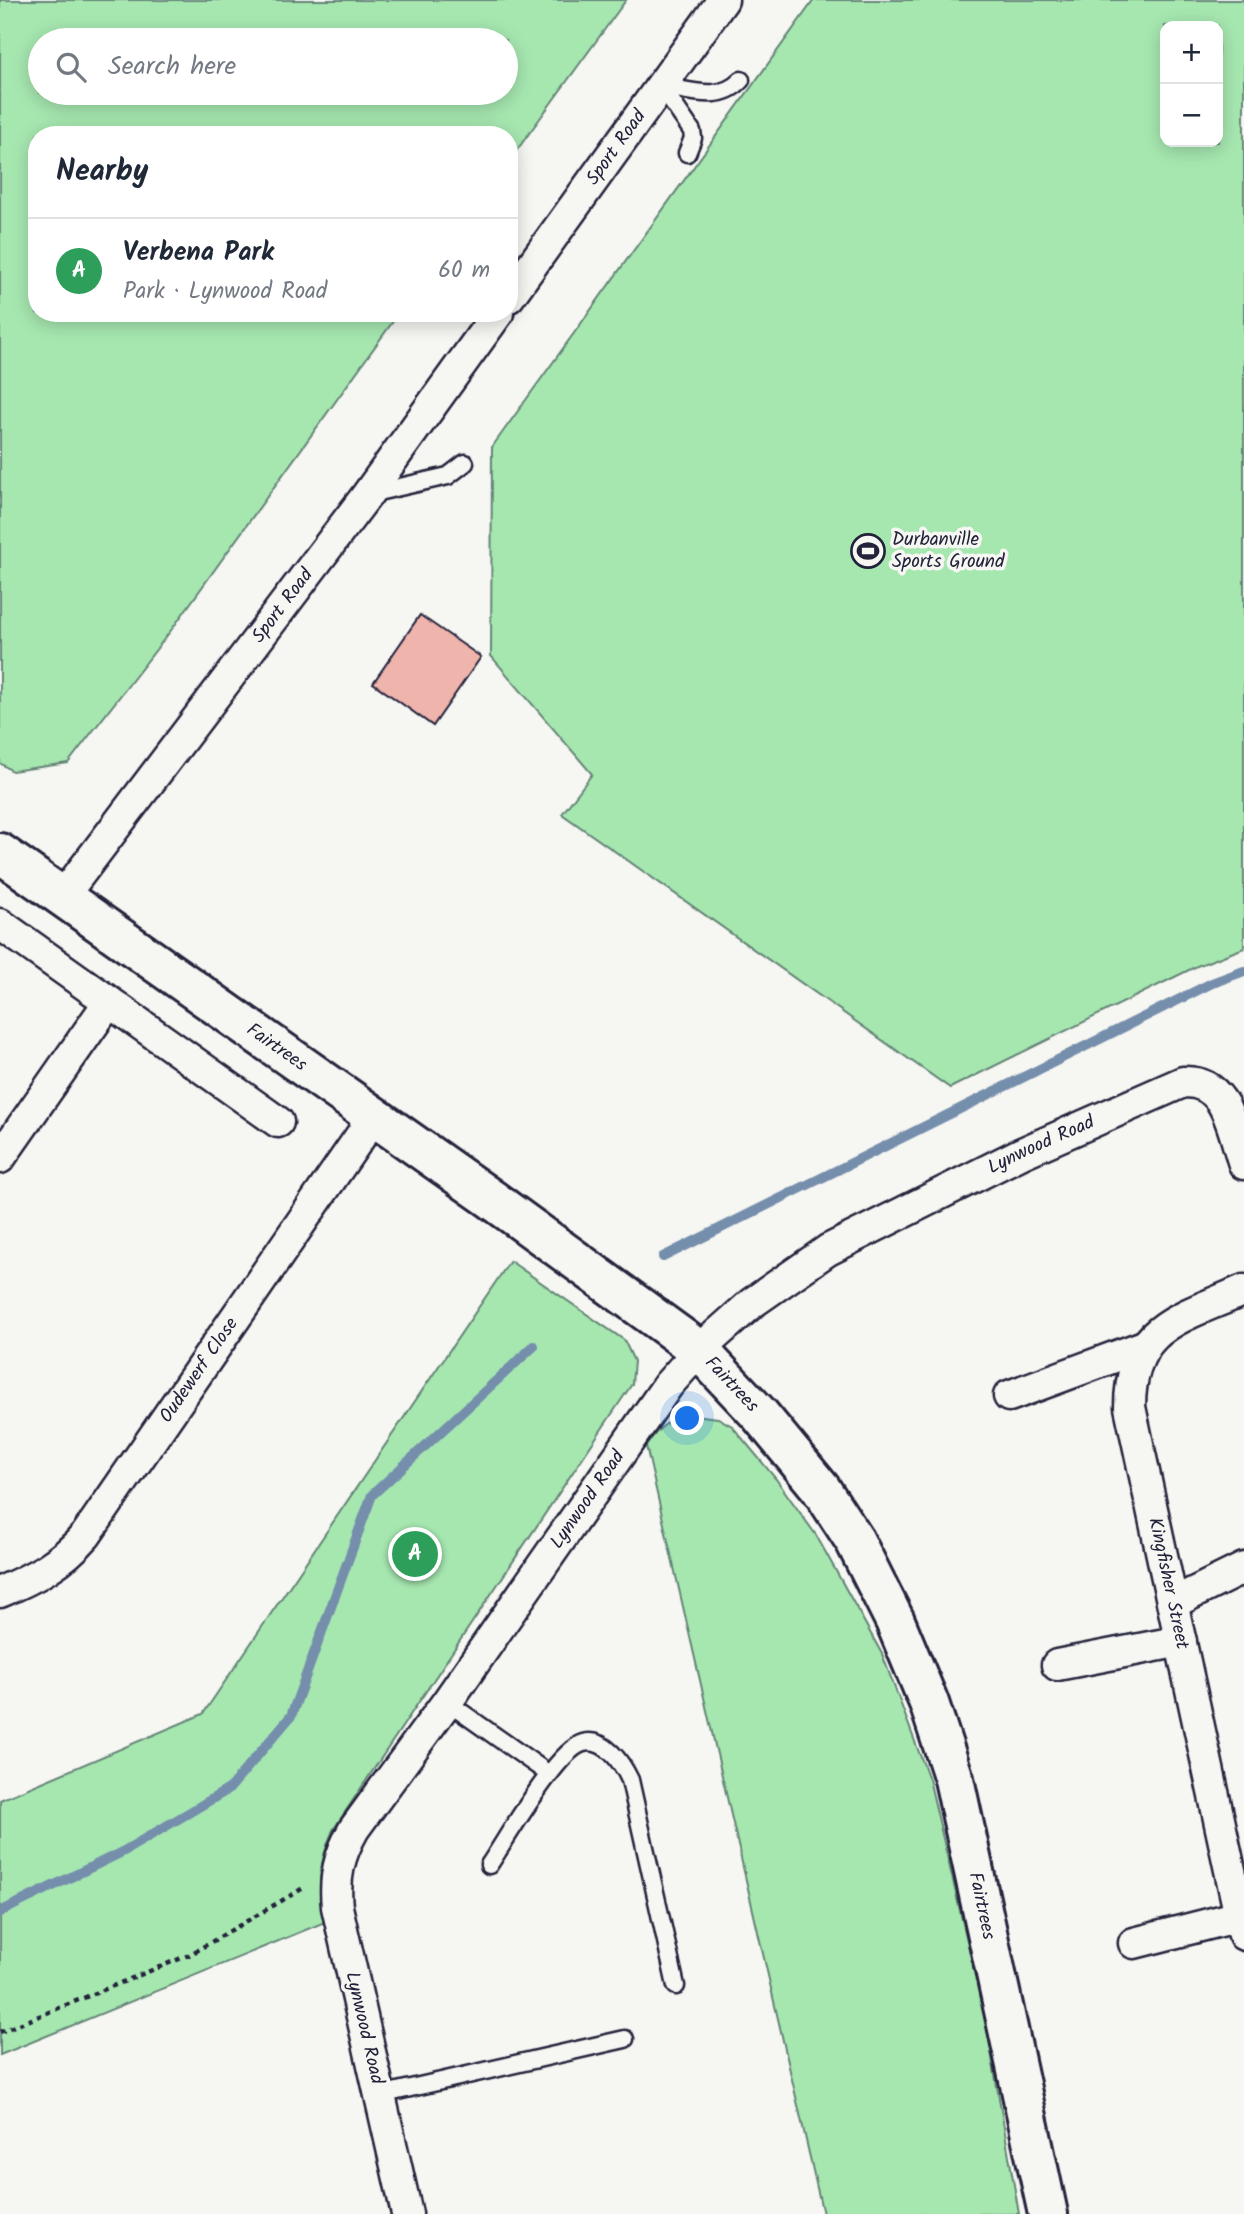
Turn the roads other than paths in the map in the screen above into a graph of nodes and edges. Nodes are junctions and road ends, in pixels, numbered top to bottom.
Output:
1 (723, 0) edge
2 (740, 80) dead end
3 (661, 86) junction
4 (687, 153) dead end
5 (518, 285) edge
6 (492, 322) edge
7 (465, 463) dead end
8 (367, 495) junction
9 (0, 853) edge
10 (63, 896) junction
11 (0, 924) edge
12 (109, 1002) junction
13 (373, 1118) junction
14 (278, 1122) dead end
15 (0, 1158) edge
16 (1244, 1164) edge
17 (1244, 1290) edge
18 (1144, 1346) junction
19 (699, 1350) junction
20 (1009, 1396) dead end
21 (1244, 1568) edge
22 (0, 1592) edge
23 (1173, 1603) junction
24 (1181, 1641) junction
25 (1057, 1665) dead end
26 (447, 1702) junction
27 (549, 1774) junction
28 (1237, 1862) edge
29 (489, 1865) dead end
30 (1242, 1926) edge
31 (1134, 1943) dead end
32 (676, 1986) dead end
33 (625, 2039) dead end
34 (380, 2095) junction
35 (407, 2214) edge
36 (1048, 2214) edge

1 - 3 street, Sport Road
2 - 3 lane
3 - 4 lane
3 - 5 street, Sport Road
6 - 8 street, Sport Road
7 - 8 lane
8 - 10 street, Sport Road
9 - 10 main road, Fairtrees
10 - 13 main road, Fairtrees
11 - 12 street
12 - 14 street
12 - 15 street
13 - 19 main road, Fairtrees
13 - 22 street, Oudewerf Close
16 - 19 street, Lynwood Road
17 - 18 street, Kingfisher Street
18 - 20 street
18 - 23 street, Kingfisher Street
19 - 26 street, Lynwood Road
19 - 36 main road, Fairtrees
21 - 23 street
23 - 24 street, Kingfisher Street
24 - 25 street
24 - 28 street, Kingfisher Street
26 - 27 lane
26 - 34 street, Lynwood Road
27 - 29 lane
27 - 32 lane
28 - 30 street, Kingfisher Street
30 - 31 street
33 - 34 lane
34 - 35 street, Lynwood Road

